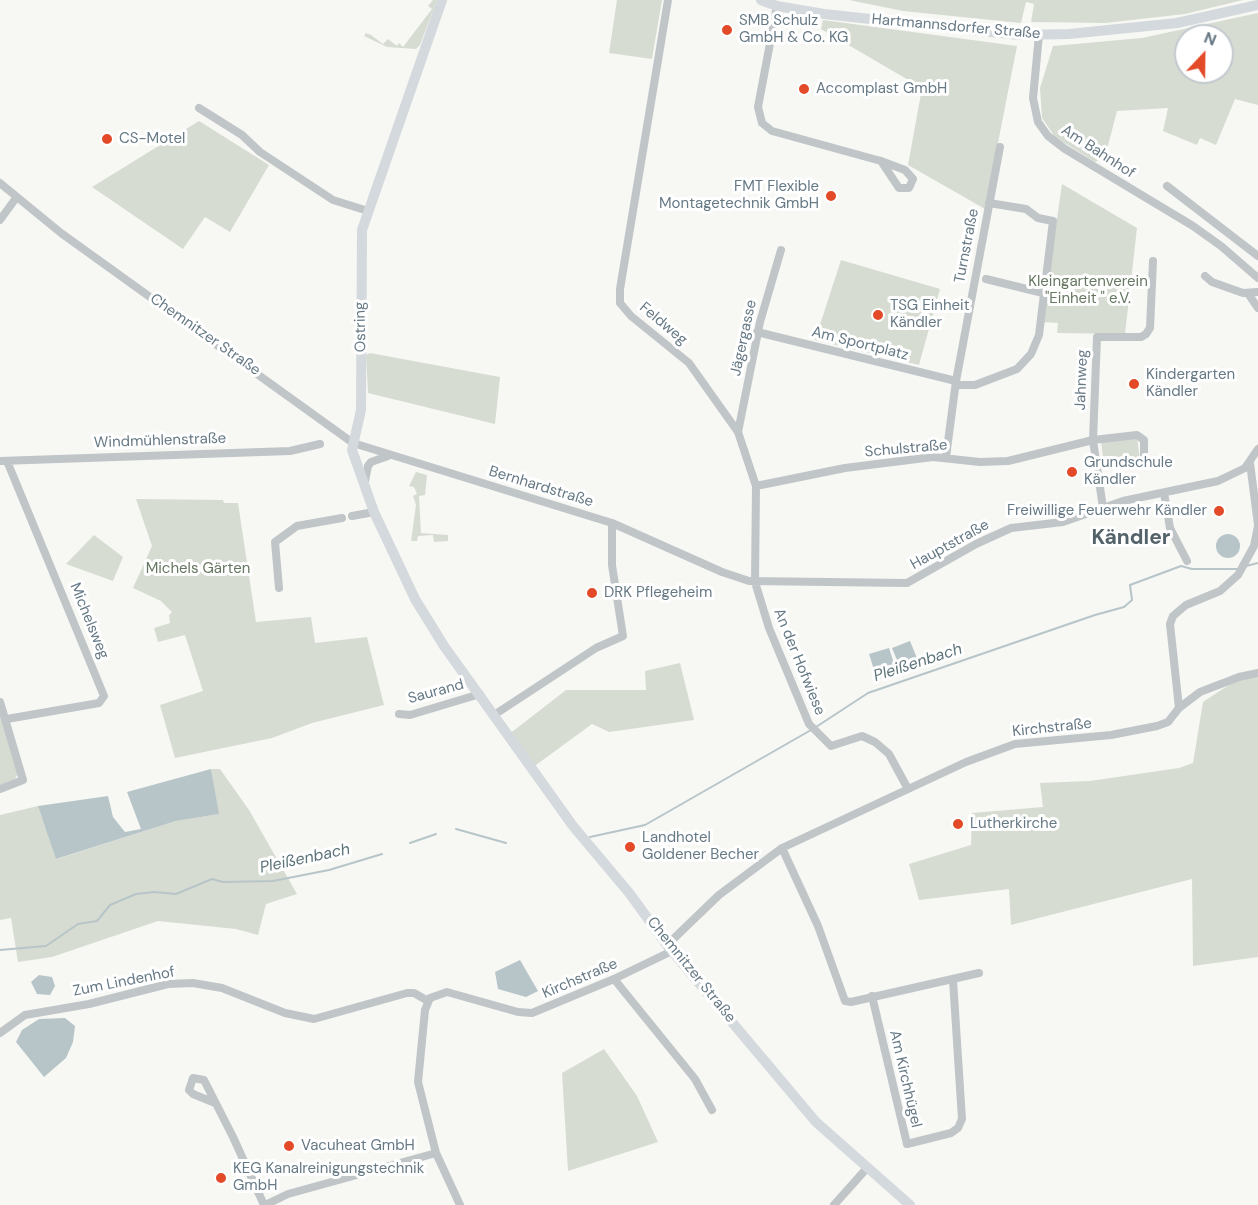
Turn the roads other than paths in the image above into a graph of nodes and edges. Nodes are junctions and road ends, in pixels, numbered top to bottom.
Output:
1 (442, 0) edge
2 (668, 0) edge
3 (761, 0) edge
4 (1258, 5) edge
5 (777, 6) junction
6 (1039, 35) junction
7 (199, 108) dead end
8 (1000, 147) dead end
9 (881, 161) dead end
10 (0, 183) edge
11 (1167, 186) dead end
12 (16, 198) junction
13 (989, 203) junction
14 (368, 211) junction
15 (0, 220) edge
16 (1226, 233) junction
17 (1221, 246) junction
18 (781, 250) dead end
19 (1258, 256) edge
20 (1153, 261) dead end
21 (1205, 276) dead end
22 (1258, 278) edge
23 (986, 279) dead end
24 (1258, 292) edge
25 (1043, 293) junction
26 (1249, 295) junction
27 (1258, 308) edge
28 (757, 332) junction
29 (956, 383) junction
30 (738, 432) junction
31 (1093, 440) junction
32 (353, 443) junction
33 (320, 444) dead end
34 (1258, 449) edge
35 (390, 456) junction
36 (946, 457) junction
37 (3, 461) edge
38 (1250, 464) junction
39 (1144, 465) dead end
40 (364, 485) junction
41 (756, 486) junction
42 (1164, 493) junction
43 (1103, 508) junction
44 (374, 512) junction
45 (352, 516) dead end
46 (342, 518) dead end
47 (612, 523) junction
48 (1258, 525) edge
49 (1187, 561) dead end
50 (755, 582) junction
51 (279, 588) dead end
52 (1258, 673) edge
53 (480, 694) junction
54 (0, 702) edge
55 (1179, 708) junction
56 (399, 714) dead end
57 (494, 715) junction
58 (7, 719) junction
59 (0, 789) edge
60 (908, 789) junction
61 (782, 848) junction
62 (669, 948) junction
63 (979, 974) dead end
64 (614, 979) junction
65 (953, 980) junction
66 (872, 996) junction
67 (428, 1001) junction
68 (0, 1033) edge
69 (215, 1103) dead end
70 (712, 1110) dead end
71 (436, 1153) junction
72 (867, 1168) junction
73 (265, 1205) edge
74 (459, 1205) edge
75 (834, 1205) edge
76 (910, 1205) edge

1 - 14 main road, Ostring
2 - 30 street, Feldweg
3 - 5 main road, Hartmannsdorfer Straße
4 - 6 main road, Hartmannsdorfer Straße
5 - 6 main road, Hartmannsdorfer Straße
5 - 9 street
6 - 17 street, Am Bahnhof
7 - 14 street
8 - 13 street, Turnstraße
10 - 12 street, Chemnitzer Straße
11 - 16 street
12 - 15 street
12 - 32 street, Chemnitzer Straße
13 - 25 street
13 - 29 street, Turnstraße
14 - 32 main road, Ostring
16 - 17 street
16 - 19 street
17 - 22 street, Am Bahnhof
18 - 28 street, Jägergasse
20 - 31 street, Jahnweg
21 - 26 street
23 - 25 street
24 - 26 street
25 - 29 street, Am Sportplatz
26 - 27 street
28 - 29 street, Am Sportplatz
28 - 30 street, Jägergasse
29 - 36 street, Turnstraße
30 - 41 street, Feldweg
31 - 36 street, Schulstraße
31 - 39 street, Schulstraße
31 - 43 street
32 - 35 street, Bernhardstraße
32 - 40 main road, Chemnitzer Straße
33 - 37 street, Windmühlenstraße
34 - 38 street
35 - 40 street
35 - 47 street, Bernhardstraße
36 - 41 street, Schulstraße
37 - 58 street, Michelsweg
38 - 42 street, Hauptstraße
38 - 48 street
40 - 44 main road, Chemnitzer Straße
41 - 50 street, Feldweg
42 - 43 street, Hauptstraße
42 - 49 street
43 - 50 street, Hauptstraße
44 - 45 street
44 - 53 main road, Chemnitzer Straße
46 - 51 street
47 - 50 street, Hauptstraße
47 - 57 street
48 - 55 street
50 - 60 street, An der Hofwiese
52 - 55 street, Kirchstraße
53 - 56 street, Saurand
53 - 57 main road, Chemnitzer Straße
54 - 58 street
55 - 60 street, Kirchstraße
57 - 62 main road, Chemnitzer Straße
58 - 59 street
60 - 61 street, Kirchstraße
61 - 62 street, Kirchstraße
61 - 66 street
62 - 64 street, Kirchstraße
62 - 72 main road, Chemnitzer Straße
63 - 65 street
64 - 67 street, Kirchstraße
64 - 70 street
65 - 66 street
65 - 66 street, Am Kirchhügel
67 - 68 street, Zum Lindenhof
67 - 71 street
69 - 73 street
71 - 73 street
71 - 74 street
72 - 75 street
72 - 76 main road, Chemnitzer Straße

